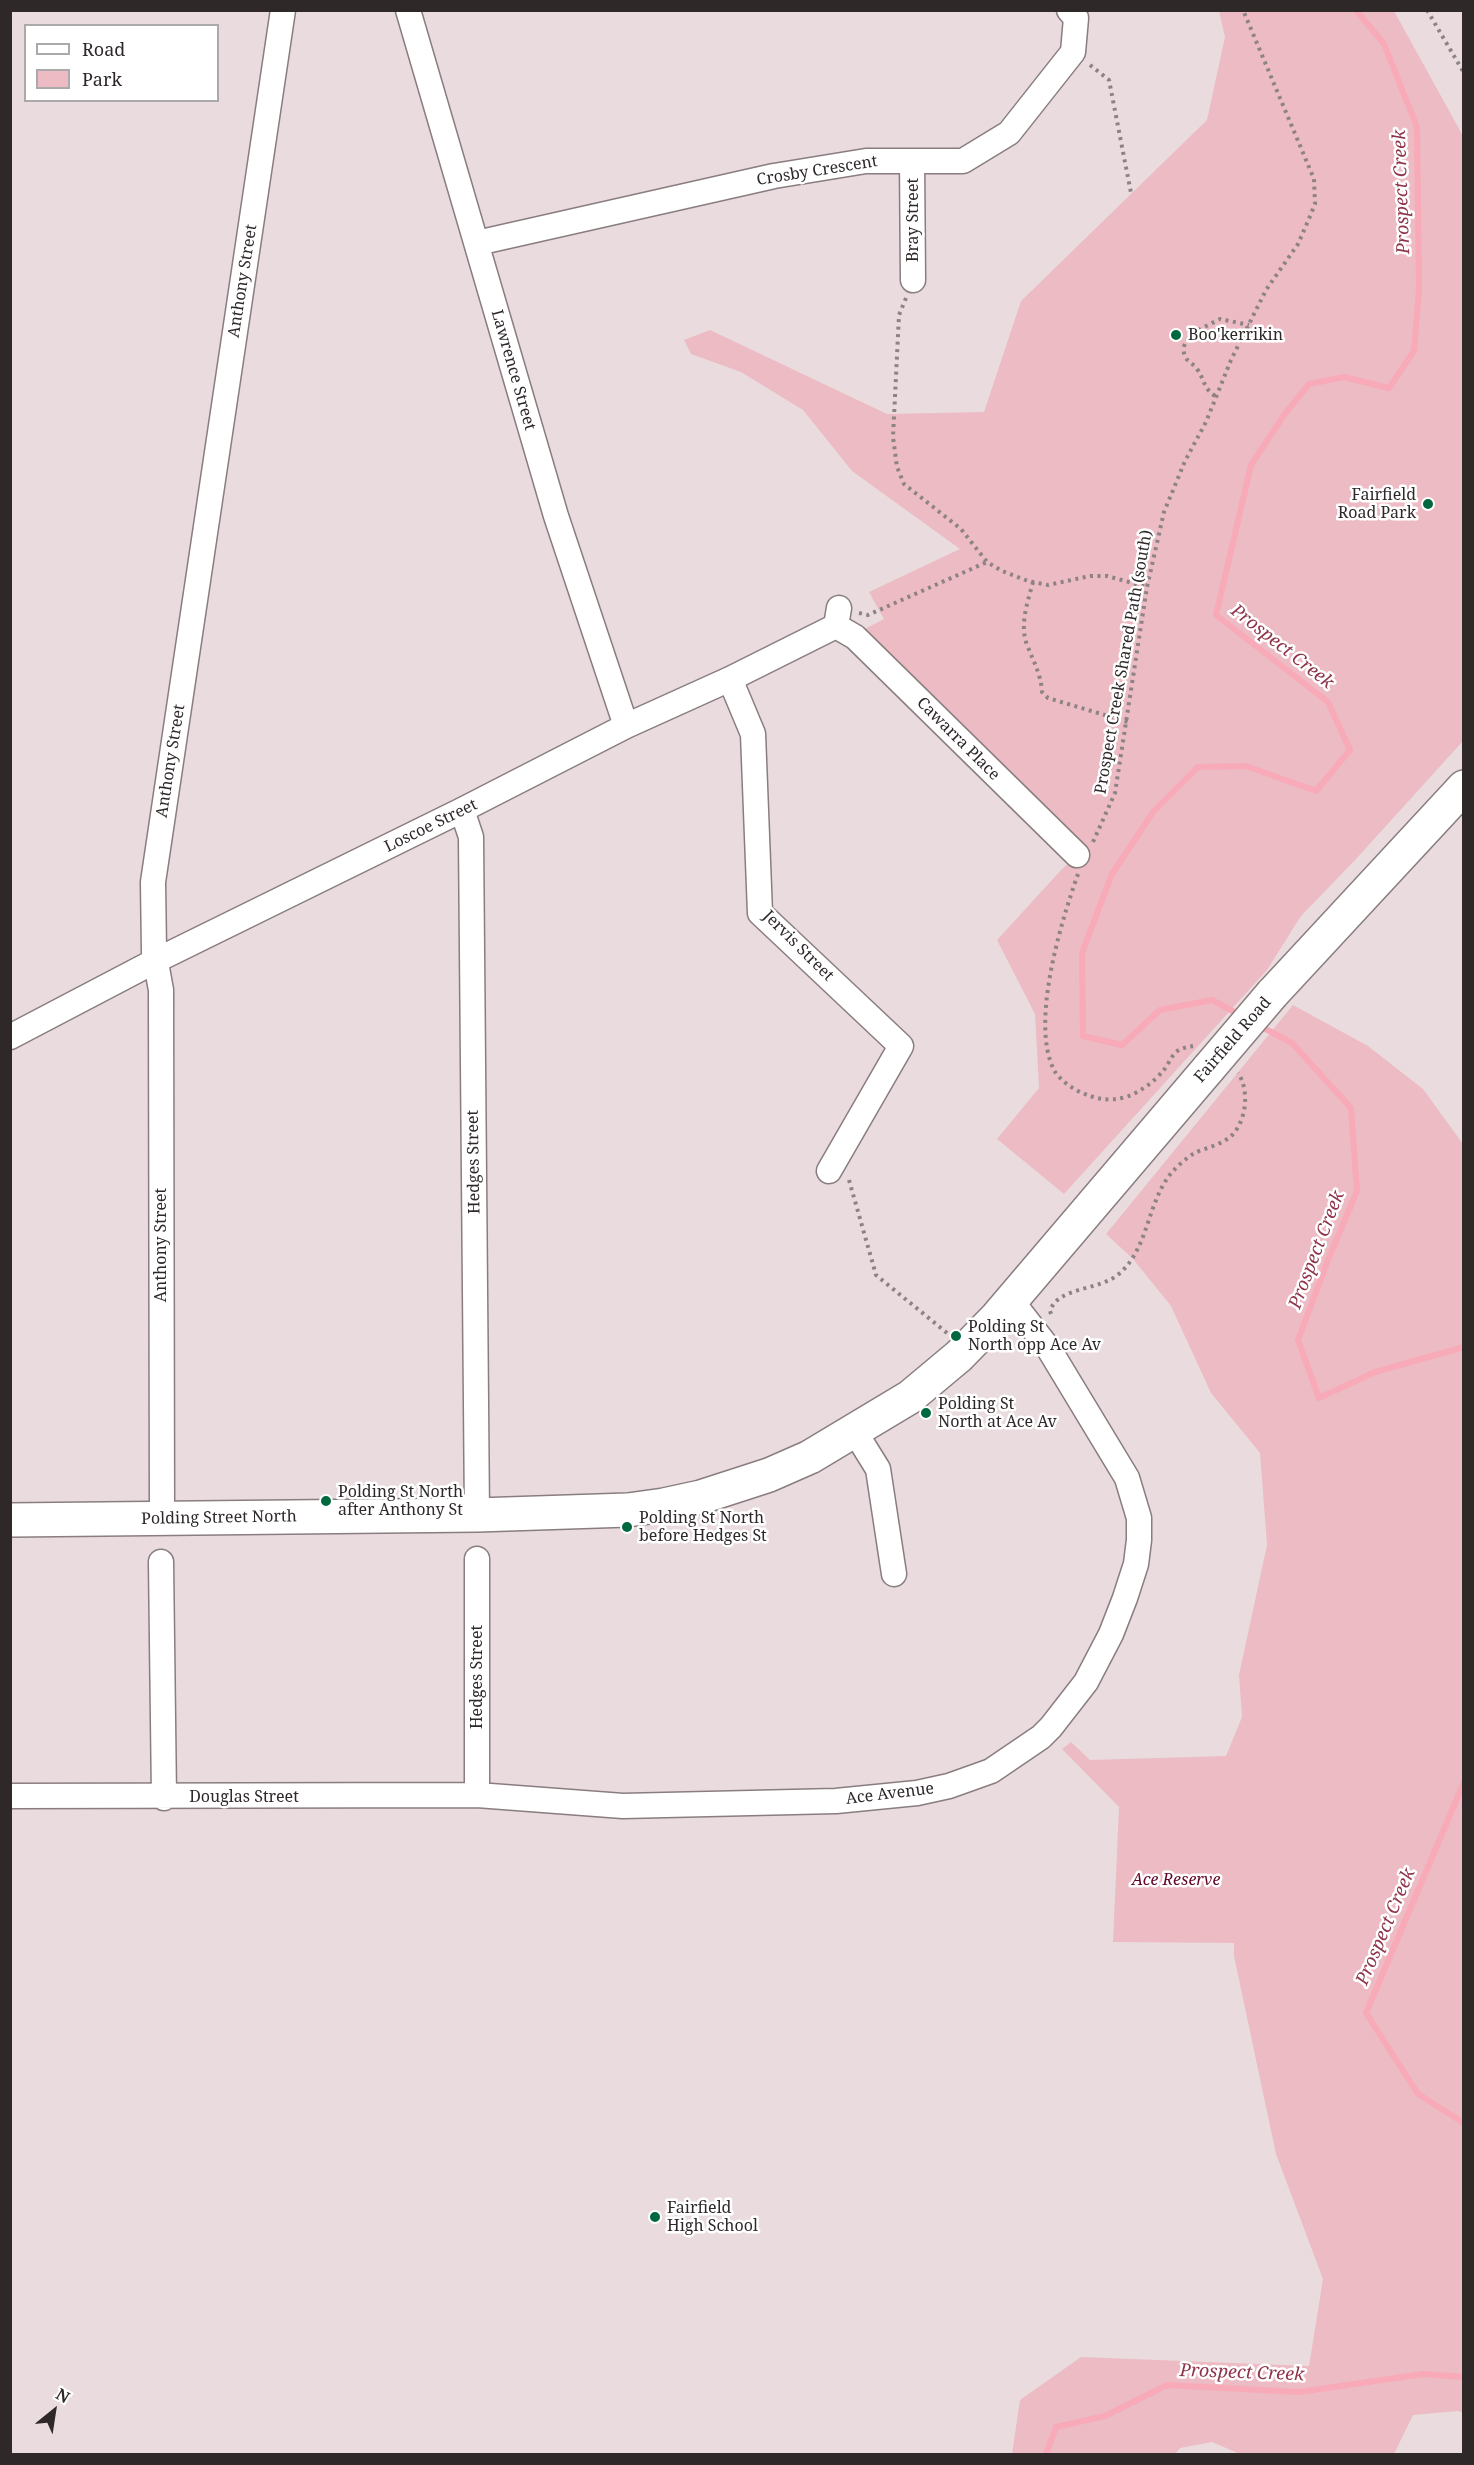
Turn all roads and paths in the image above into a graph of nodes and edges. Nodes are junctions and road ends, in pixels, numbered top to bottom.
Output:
1 (283, 10) edge
2 (408, 10) edge
3 (1069, 10) edge
4 (1243, 10) edge
5 (1427, 10) edge
6 (1073, 52) junction
7 (1464, 74) edge
8 (912, 161) junction
9 (1131, 193) dead end
10 (477, 243) junction
11 (913, 280) dead end
12 (903, 304) dead end
13 (1249, 325) junction
14 (1215, 396) junction
15 (987, 562) junction
16 (1033, 582) junction
17 (1147, 587) junction
18 (837, 617) junction
19 (730, 679) junction
20 (1128, 722) junction
21 (626, 726) junction
22 (1464, 787) edge
23 (462, 810) junction
24 (1080, 856) junction
25 (155, 962) junction
26 (10, 1037) edge
27 (1213, 1061) junction
28 (841, 1150) junction
29 (829, 1171) dead end
30 (1011, 1300) junction
31 (1055, 1320) dead end
32 (951, 1336) dead end
33 (855, 1432) junction
34 (477, 1515) junction
35 (162, 1518) junction
36 (10, 1520) edge
37 (477, 1559) dead end
38 (161, 1562) dead end
39 (894, 1574) dead end
40 (10, 1796) edge
41 (477, 1796) junction
42 (164, 1798) junction

1 - 25 street, Anthony Street
2 - 10 street, Lawrence Street
3 - 6 street
4 - 13 path, Prospect Creek Shared Path (south)
5 - 7 path
6 - 8 street, Crosby Crescent
6 - 9 path
8 - 10 street, Crosby Crescent
8 - 11 street, Bray Street
10 - 21 street, Lawrence Street
12 - 15 path
13 - 14 path, Prospect Creek Shared Path (south)
13 - 14 path
14 - 17 path, Prospect Creek Shared Path (south)
15 - 16 path
15 - 18 path
16 - 17 path
16 - 20 path
17 - 20 path, Prospect Creek Shared Path (south)
18 - 19 street, Loscoe Street
18 - 24 street, Cawarra Place
19 - 21 street, Loscoe Street
19 - 28 street, Jervis Street
20 - 24 path, Prospect Creek Shared Path (south)
21 - 23 street, Loscoe Street
22 - 27 main road, Fairfield Road, bridge
23 - 25 street, Loscoe Street
23 - 34 street, Hedges Street
24 - 27 path, Prospect Creek Shared Path (south)
25 - 26 street, Loscoe Street
25 - 35 street, Anthony Street
27 - 30 main road, Fairfield Road
27 - 31 path
28 - 29 street, Jervis Street
28 - 32 path
30 - 33 main road, Polding Street North
30 - 41 street, Ace Avenue
33 - 34 main road, Polding Street North
33 - 39 street
34 - 35 main road, Polding Street North
35 - 36 main road, Polding Street North
37 - 41 street, Hedges Street
38 - 42 street
40 - 42 street, Douglas Street
41 - 42 street, Douglas Street

